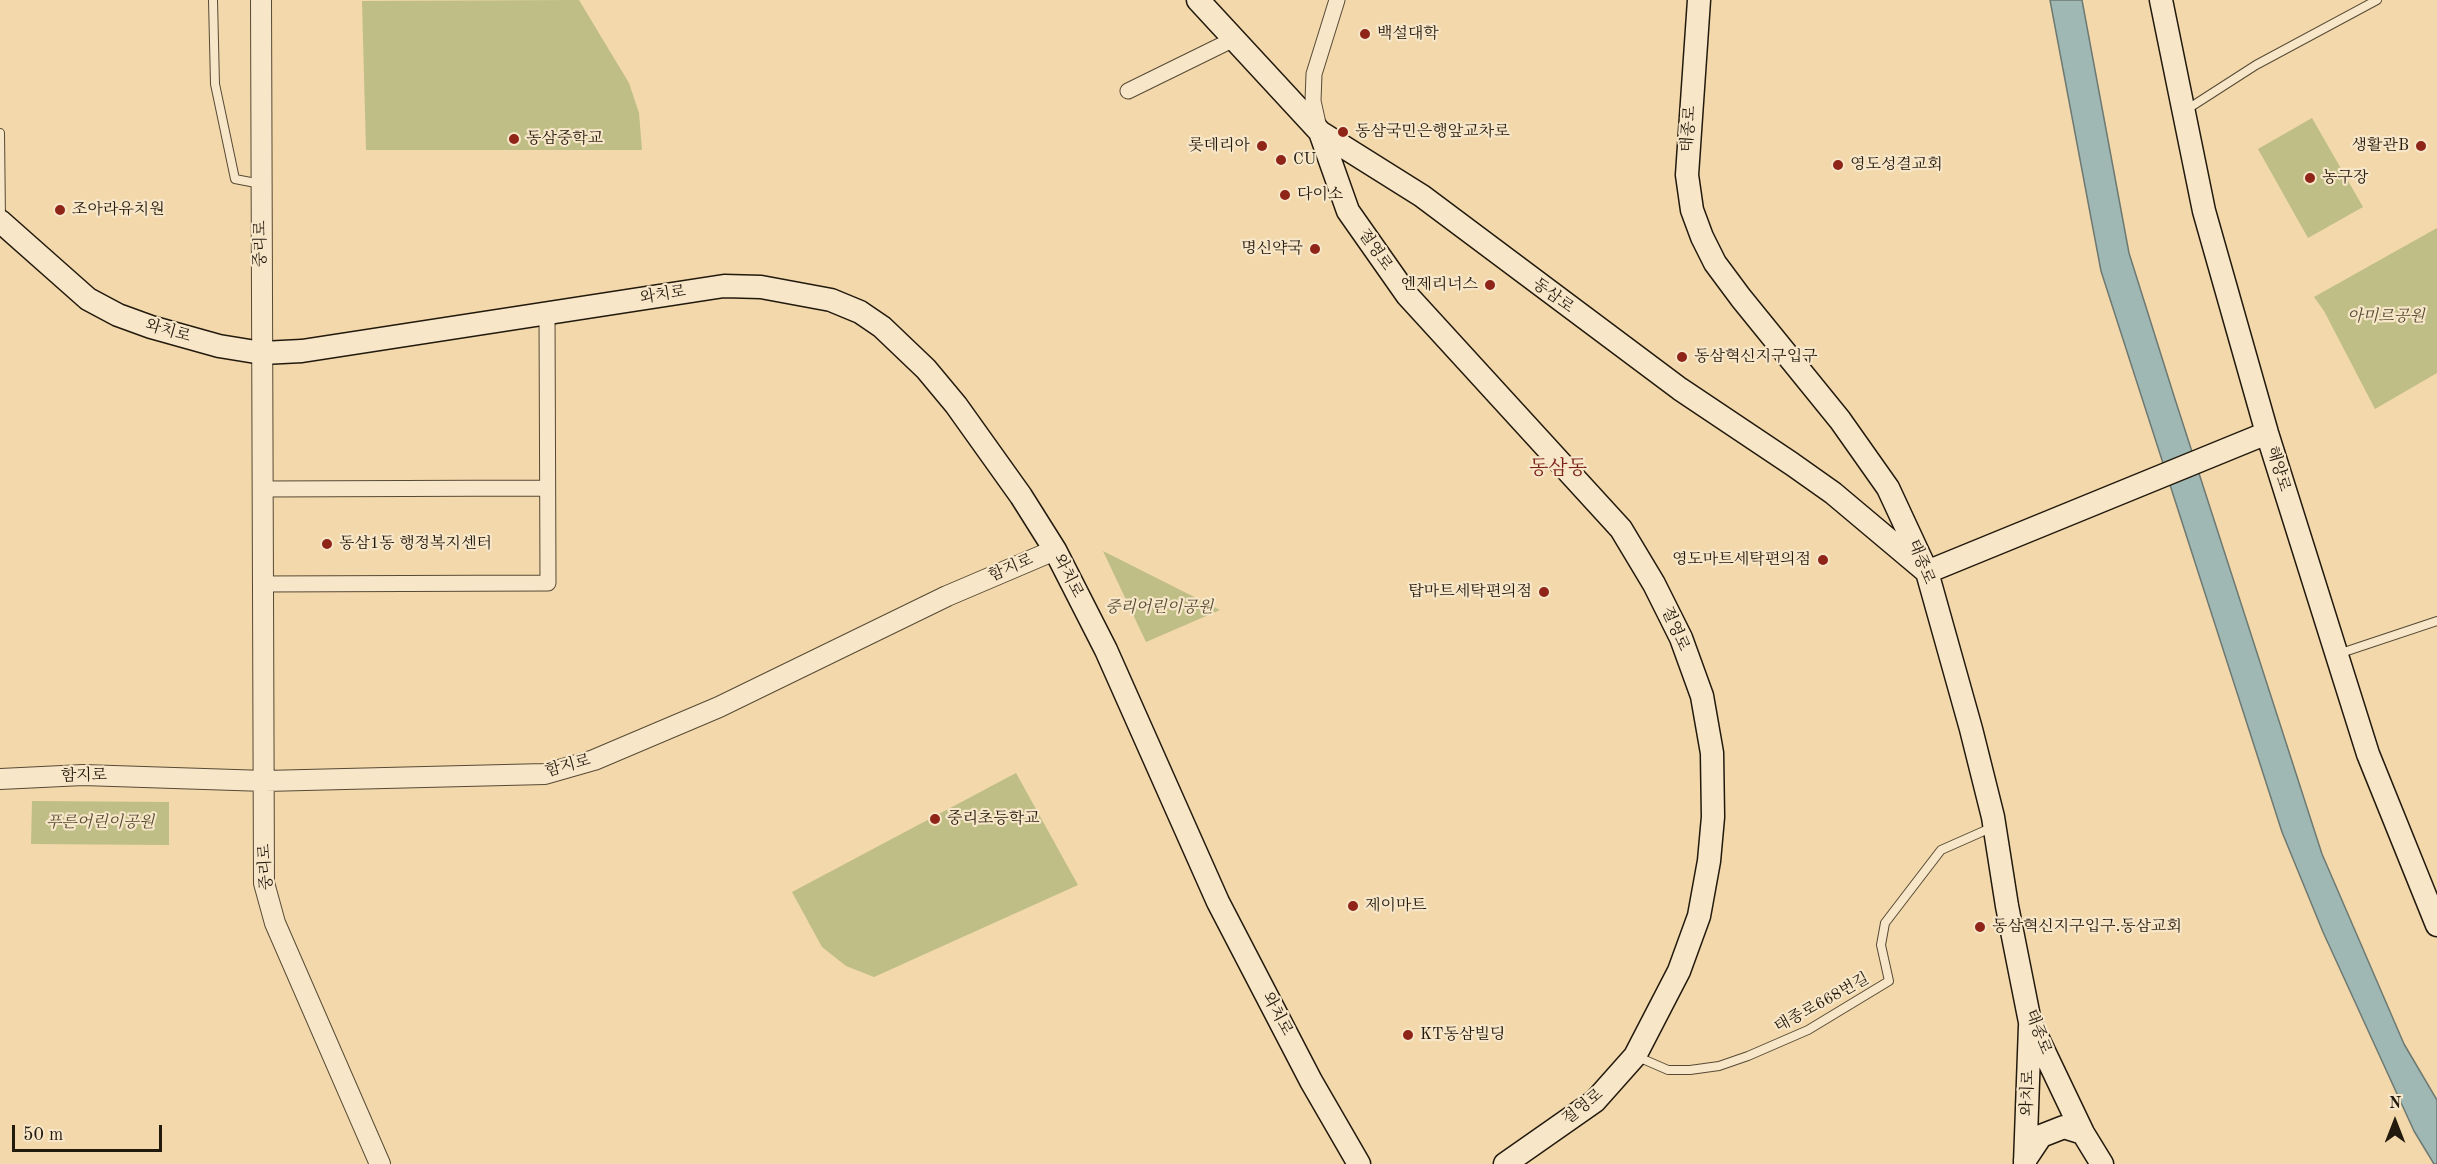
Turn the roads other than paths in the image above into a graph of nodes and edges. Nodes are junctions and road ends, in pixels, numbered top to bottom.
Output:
1 (213, 0) edge
2 (261, 0) edge
3 (1198, 0) edge
4 (1337, 0) edge
5 (1699, 0) edge
6 (2161, 0) edge
7 (2377, 0) edge
8 (1234, 39) junction
9 (1128, 91) dead end
10 (2183, 112) junction
11 (1320, 132) junction
12 (0, 133) edge
13 (261, 184) junction
14 (0, 222) edge
15 (547, 313) junction
16 (262, 353) junction
17 (2267, 433) junction
18 (548, 488) junction
19 (262, 489) junction
20 (1055, 550) junction
21 (1927, 572) junction
22 (261, 584) junction
23 (2437, 621) edge
24 (2336, 654) junction
25 (0, 779) edge
26 (265, 781) junction
27 (1994, 826) junction
28 (2437, 925) edge
29 (2030, 1022) junction
30 (1635, 1056) junction
31 (2083, 1133) junction
32 (2025, 1162) edge
33 (380, 1164) edge
34 (1359, 1164) edge
35 (1505, 1164) edge
36 (2102, 1164) edge

1 - 13 lane
2 - 13 street, 중리로
3 - 8 main road, 동삼로
4 - 11 street
5 - 21 main road, 태종로
6 - 10 main road, 해양로
7 - 10 lane
8 - 9 street
8 - 11 main road, 동삼로
10 - 17 main road, 해양로
11 - 21 main road, 동삼로
11 - 30 main road, 절영로
12 - 14 lane
13 - 16 street, 중리로
14 - 16 main road, 와치로
15 - 16 main road, 와치로
15 - 18 street
15 - 20 main road, 와치로
16 - 19 street, 중리로
17 - 21 main road
17 - 24 main road, 해양로
18 - 19 street
18 - 22 street
19 - 22 street, 중리로
20 - 26 street, 함지로
20 - 34 main road, 와치로
21 - 27 main road, 태종로
22 - 26 street, 중리로
23 - 24 lane
24 - 28 main road, 해양로
25 - 26 street, 함지로
26 - 33 street, 중리로
27 - 29 main road, 태종로
27 - 30 lane, 태종로668번길
29 - 31 main road, 태종로
29 - 32 main road, 와치로
30 - 35 main road, 절영로
31 - 32 main road
31 - 36 main road, 태종로

